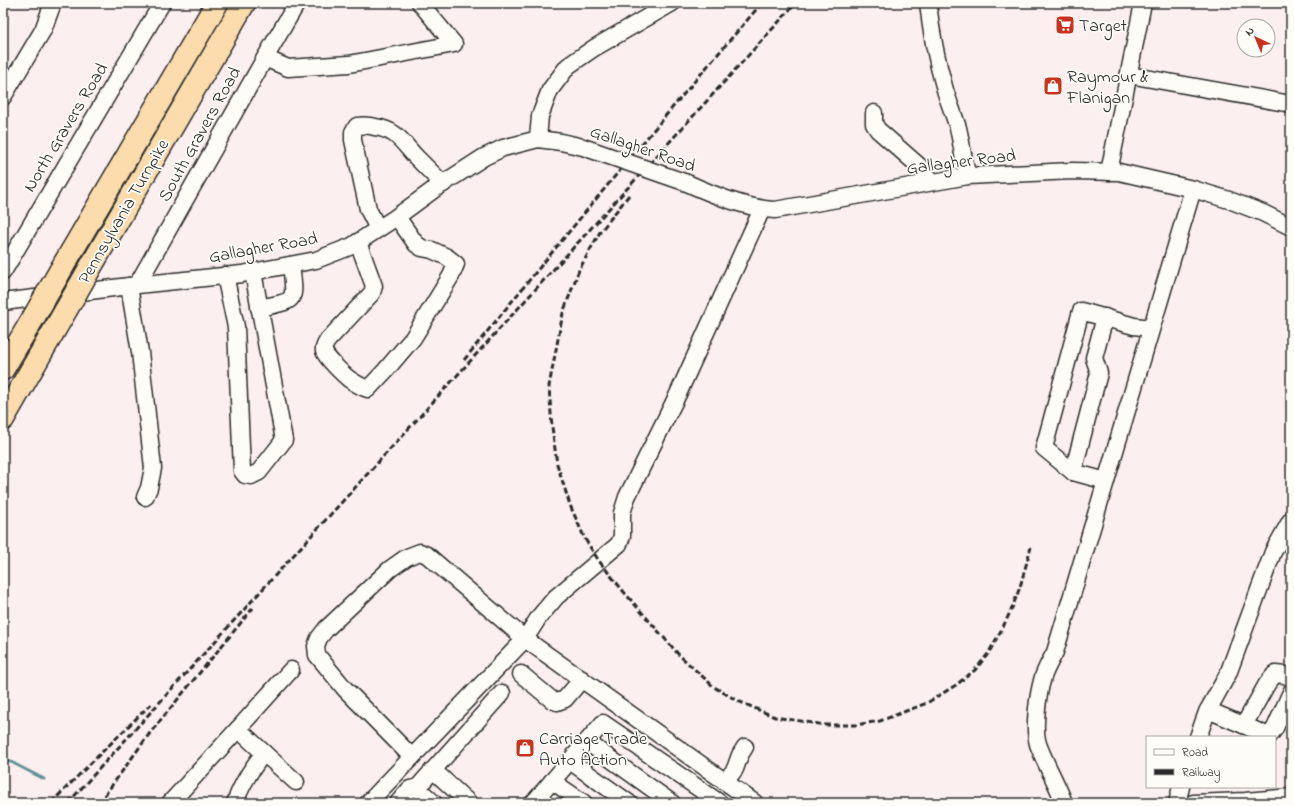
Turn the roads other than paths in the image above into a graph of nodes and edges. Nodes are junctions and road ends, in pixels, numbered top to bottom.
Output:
1 (53, 3) edge
2 (162, 3) edge
3 (217, 3) edge
4 (244, 3) edge
5 (297, 3) edge
6 (420, 3) edge
7 (672, 3) edge
8 (928, 3) edge
9 (1143, 3) edge
10 (264, 58) junction
11 (1128, 76) junction
12 (3, 97) edge
13 (1291, 104) edge
14 (874, 113) dead end
15 (538, 140) junction
16 (1109, 172) junction
17 (968, 176) junction
18 (933, 182) junction
19 (443, 184) junction
20 (1193, 189) junction
21 (762, 209) junction
22 (397, 217) junction
23 (1291, 227) edge
24 (378, 229) junction
25 (358, 242) junction
26 (291, 265) junction
27 (3, 272) edge
28 (253, 272) junction
29 (225, 275) junction
30 (133, 286) junction
31 (3, 302) edge
32 (259, 308) junction
33 (1106, 317) junction
34 (1151, 328) junction
35 (3, 369) edge
36 (3, 418) edge
37 (1073, 472) junction
38 (1106, 480) junction
39 (145, 496) dead end
40 (1291, 520) edge
41 (525, 639) junction
42 (291, 670) dead end
43 (521, 674) dead end
44 (1291, 678) edge
45 (582, 679) junction
46 (1291, 692) edge
47 (502, 693) dead end
48 (1208, 710) junction
49 (1244, 725) junction
50 (238, 729) junction
51 (1198, 736) edge
52 (587, 742) junction
53 (745, 747) dead end
54 (264, 753) junction
55 (412, 757) junction
56 (570, 761) junction
57 (433, 770) junction
58 (552, 781) junction
59 (296, 782) dead end
60 (725, 782) junction
61 (417, 788) junction
62 (1181, 788) edge
63 (1291, 797) edge
64 (536, 802) edge
65 (170, 803) edge
66 (234, 803) edge
67 (368, 803) edge
68 (398, 803) edge
69 (434, 803) edge
70 (469, 803) edge
71 (584, 803) edge
72 (629, 803) edge
73 (672, 803) edge
74 (720, 803) edge
75 (755, 803) edge
76 (1064, 803) edge
77 (1176, 803) edge
78 (1193, 803) edge

1 - 12 street
2 - 27 street, North Gravers Road
3 - 35 highway, Pennsylvania Turnpike, bridge
4 - 36 highway, Pennsylvania Turnpike, bridge
5 - 10 street, South Gravers Road
6 - 10 street
7 - 15 street
8 - 17 street
9 - 11 street
10 - 30 street, South Gravers Road
11 - 13 street
11 - 16 street
14 - 18 street
15 - 19 street, Gallagher Road
15 - 21 street, Gallagher Road, bridge
16 - 17 street, Gallagher Road
16 - 20 street, Gallagher Road
17 - 18 street, Gallagher Road
18 - 21 street, Gallagher Road
19 - 22 street, Gallagher Road
19 - 24 street
20 - 23 street, Gallagher Road
20 - 34 street
21 - 41 street
22 - 24 street, Gallagher Road
22 - 25 street
24 - 25 street, Gallagher Road
25 - 26 street, Gallagher Road
26 - 28 street, Gallagher Road
26 - 32 street
28 - 29 street, Gallagher Road
28 - 32 street
29 - 30 street, Gallagher Road
29 - 32 street
30 - 31 street, Gallagher Road
30 - 39 street
33 - 34 street
33 - 37 street
33 - 37 street
34 - 38 street
37 - 38 street
38 - 76 street
40 - 48 street
41 - 45 street
41 - 55 street
41 - 55 street
42 - 50 street
43 - 45 street
44 - 49 street
45 - 60 street
46 - 49 street
47 - 57 street
48 - 49 street
48 - 51 street
50 - 54 street
50 - 65 street
52 - 56 street
52 - 73 street
52 - 74 street
53 - 60 street
54 - 59 street
54 - 66 street
55 - 67 street
56 - 58 street
56 - 72 street
57 - 61 street
57 - 70 street
58 - 64 street
58 - 71 street
60 - 75 street
61 - 68 street
61 - 69 street
62 - 77 street
63 - 78 street

